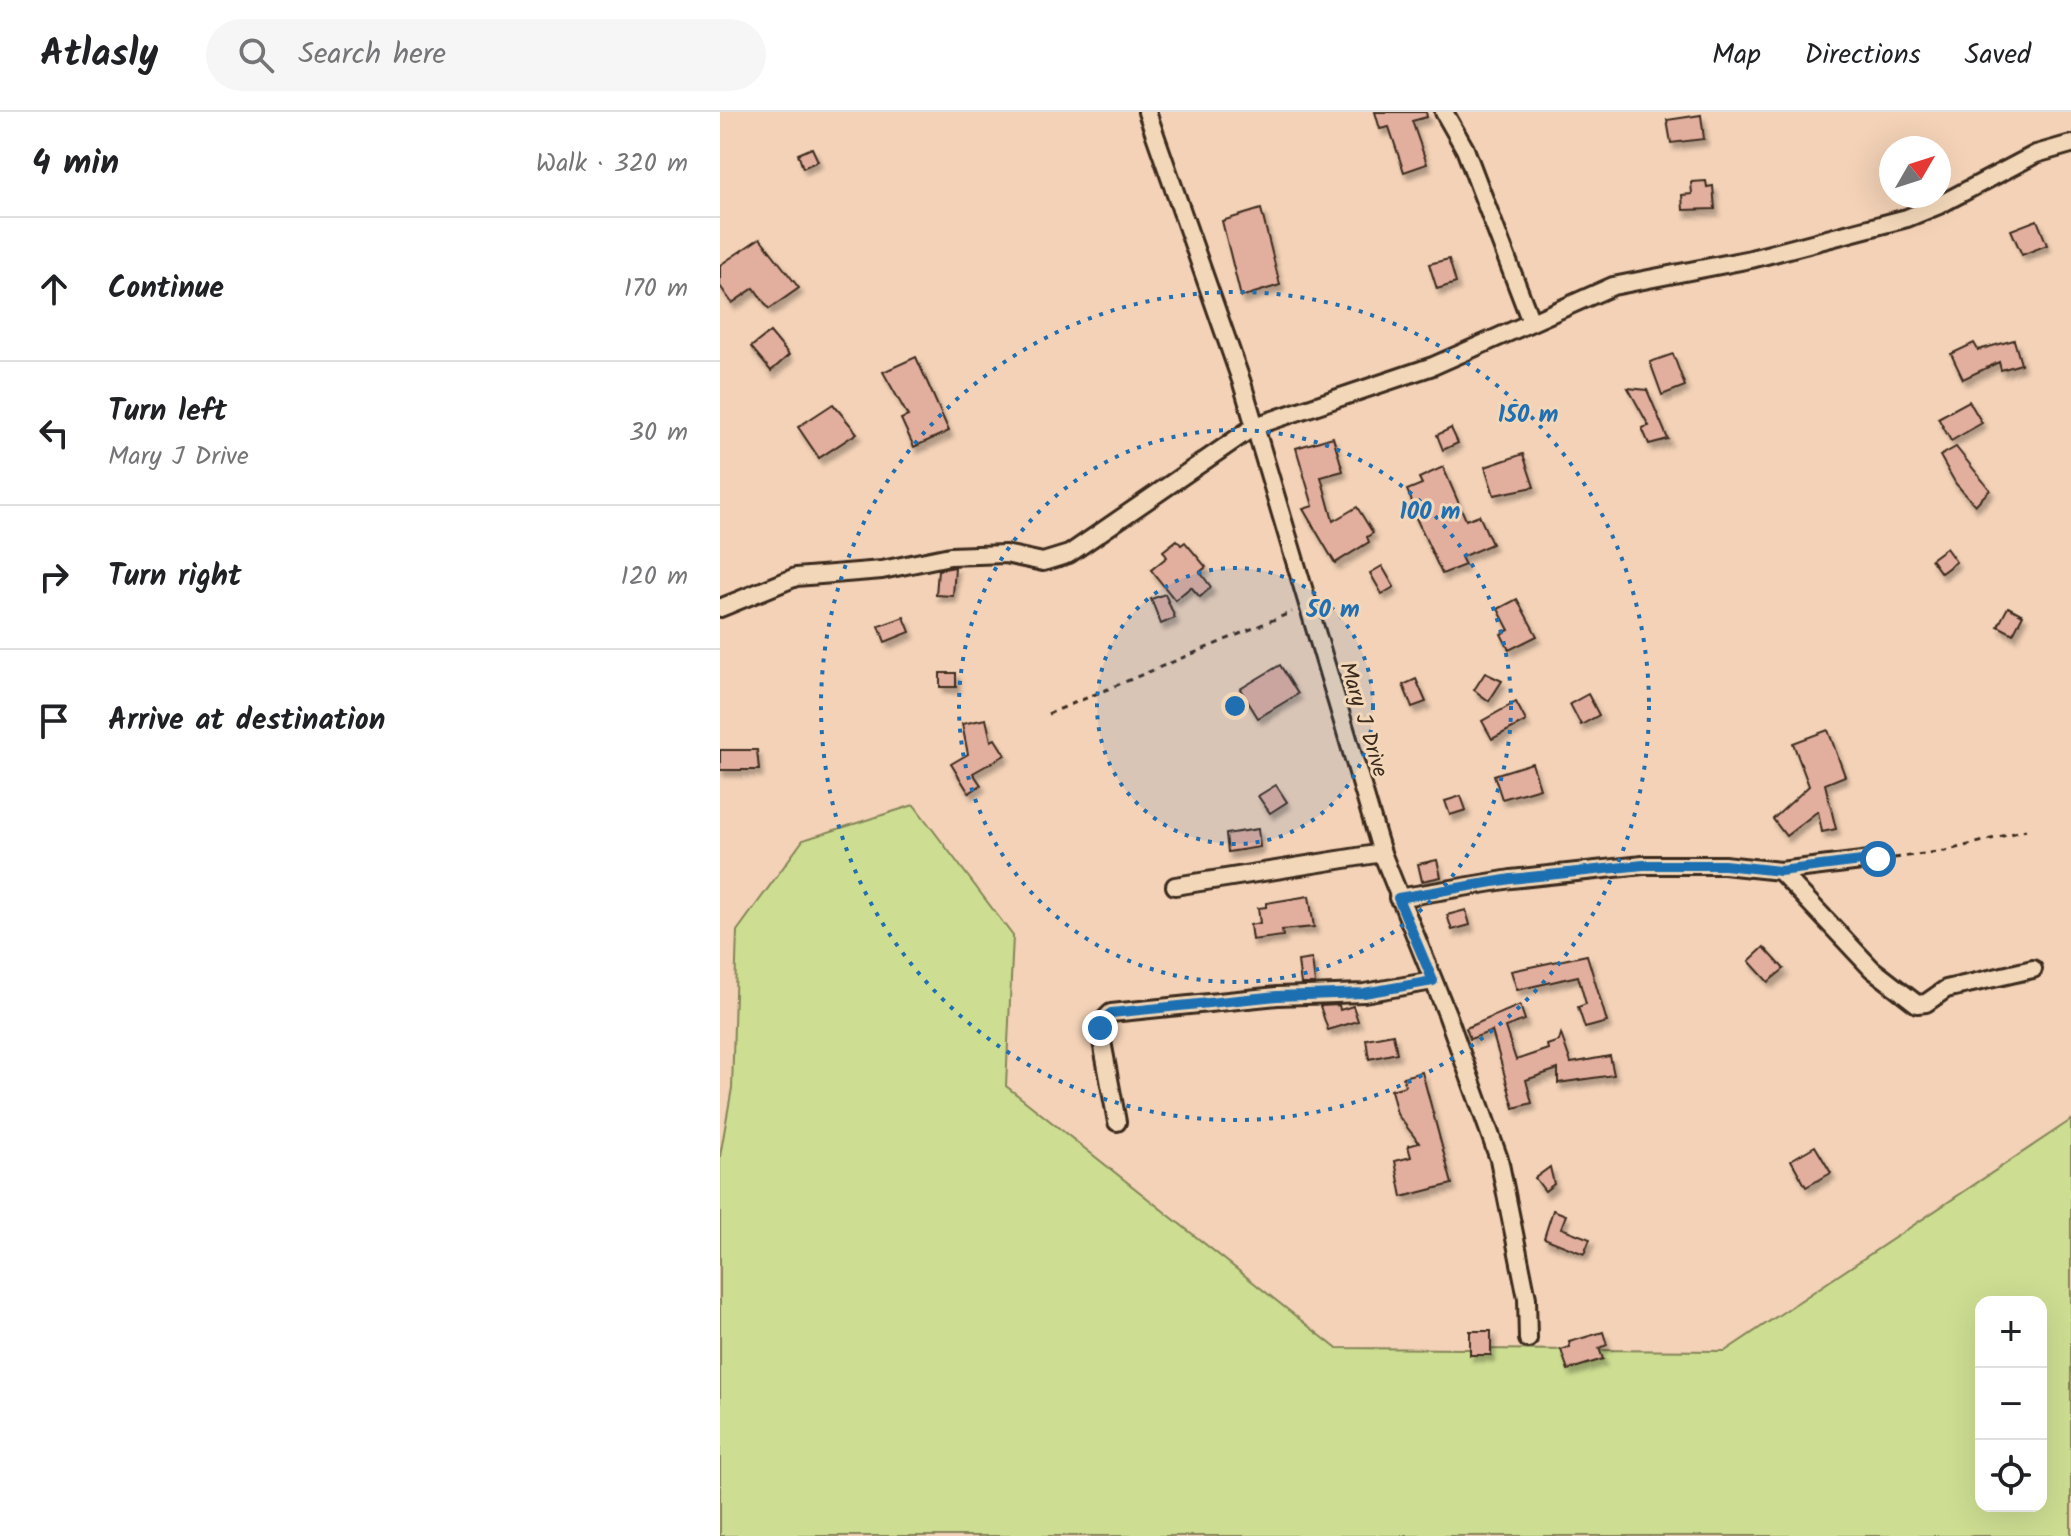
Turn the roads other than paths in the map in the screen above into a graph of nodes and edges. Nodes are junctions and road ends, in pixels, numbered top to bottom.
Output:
1 (1147, 112) edge
2 (1444, 112) edge
3 (2071, 144) edge
4 (1531, 322) junction
5 (1255, 426) junction
6 (720, 608) edge
7 (1382, 853) junction
8 (1878, 859) road end
9 (1780, 871) junction
10 (1175, 886) dead end
11 (1398, 898) junction
12 (2033, 969) dead end
13 (1433, 981) junction
14 (1117, 1122) dead end
15 (1528, 1339) dead end

1 - 5 street, Mary J Drive
2 - 4 street
3 - 4 street
4 - 5 street
5 - 6 street
5 - 7 street, Mary J Drive
7 - 10 street
7 - 11 street, Mary J Drive
8 - 9 street
9 - 11 street
9 - 12 street
11 - 13 street, Mary J Drive
13 - 14 street
13 - 15 street, Mary J Drive

